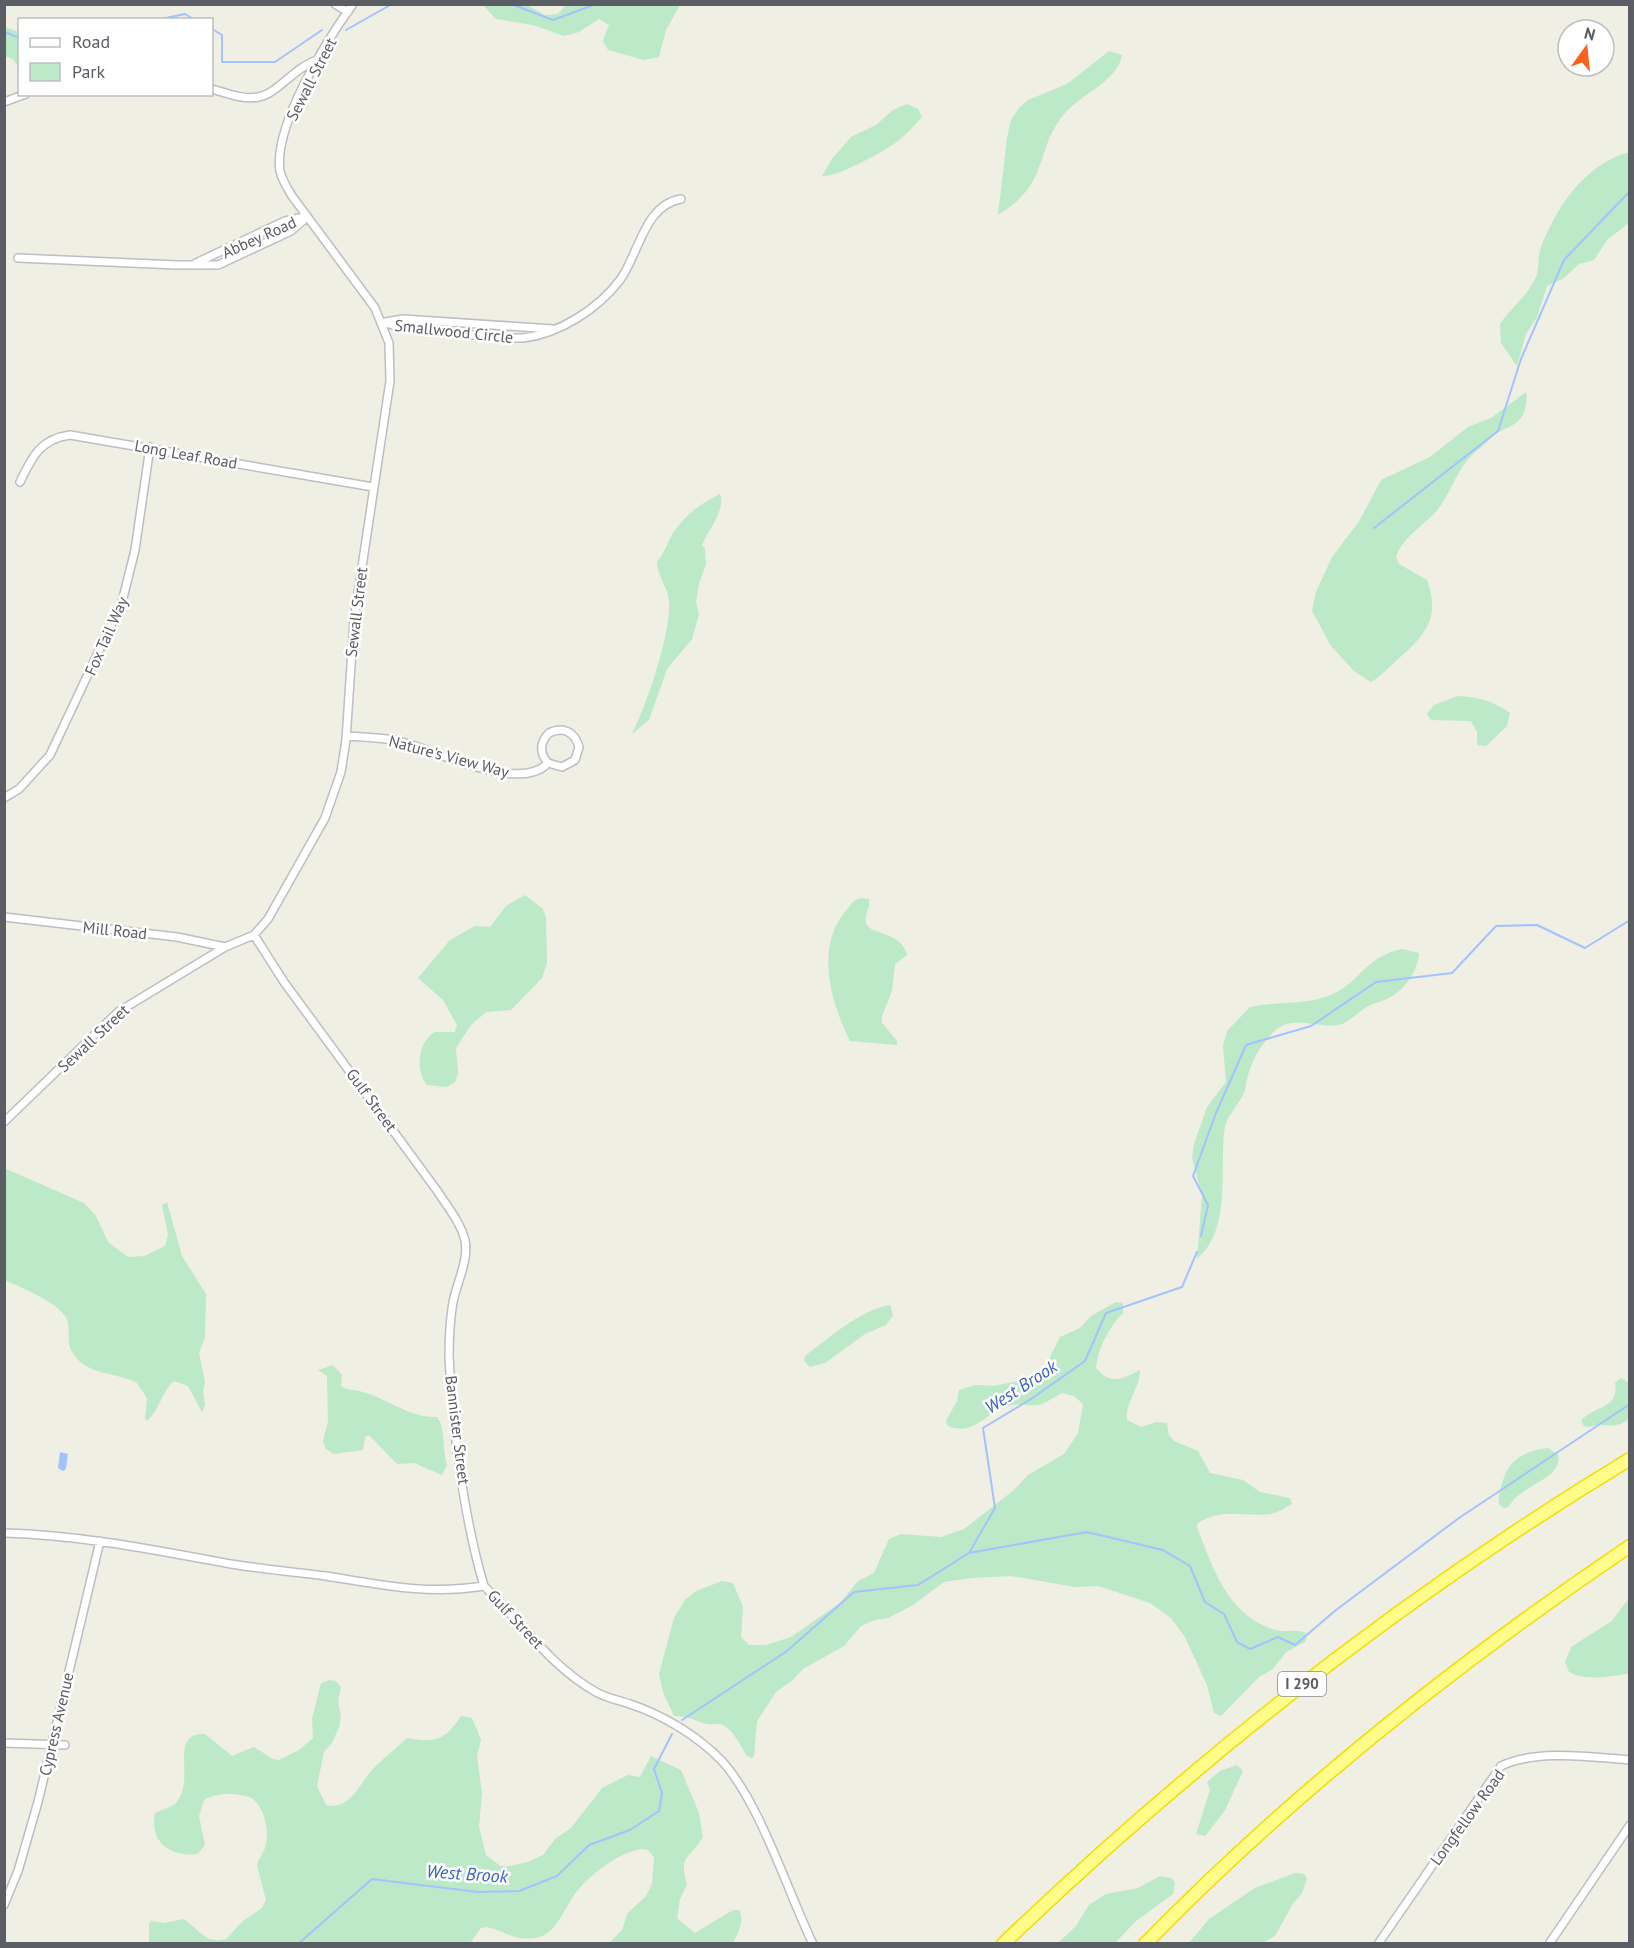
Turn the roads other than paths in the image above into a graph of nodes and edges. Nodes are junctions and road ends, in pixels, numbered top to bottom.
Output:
1 (335, 4) edge
2 (353, 4) edge
3 (348, 12) junction
4 (318, 60) junction
5 (213, 89) edge
6 (20, 96) edge
7 (4, 102) edge
8 (681, 199) dead end
9 (307, 217) junction
10 (18, 258) dead end
11 (382, 322) junction
12 (150, 447) junction
13 (20, 482) dead end
14 (373, 487) junction
15 (347, 736) junction
16 (548, 763) junction
17 (4, 798) edge
18 (4, 917) edge
19 (254, 935) junction
20 (225, 947) junction
21 (4, 1122) edge
22 (460, 1274) joint
23 (1629, 1460) edge
24 (4, 1533) edge
25 (100, 1541) junction
26 (1629, 1546) edge
27 (484, 1586) junction
28 (4, 1743) edge
29 (52, 1745) junction
30 (65, 1745) dead end
31 (1629, 1760) edge
32 (1629, 1825) edge
33 (4, 1905) edge
34 (813, 1944) edge
35 (1003, 1944) edge
36 (1145, 1944) edge
37 (1378, 1944) edge
38 (1549, 1944) edge

1 - 3 street
2 - 3 street, Sewall Street
3 - 4 street, Sewall Street
4 - 5 street
4 - 9 street, Sewall Street
6 - 7 street
8 - 11 street, Smallwood Circle
9 - 10 street, Abbey Road
9 - 11 street, Sewall Street
11 - 14 street, Sewall Street
12 - 13 street, Long Leaf Road
12 - 14 street, Long Leaf Road
12 - 17 street, Fox Tail Way
14 - 15 street, Sewall Street
15 - 16 street, Nature's View Way
15 - 19 street, Sewall Street
16 - 16 street, Nature's View Way
18 - 20 street, Mill Road
19 - 20 street, Sewall Street
19 - 22 street, Gulf Street
20 - 21 street, Sewall Street
22 - 27 street, Bannister Street
23 - 35 highway, I 290
24 - 25 street, Gulf Street
25 - 27 street, Gulf Street
25 - 29 street, Cypress Avenue
26 - 36 highway
27 - 34 street, Gulf Street
28 - 29 street
29 - 30 street
29 - 33 street, Cypress Avenue
31 - 37 street, Longfellow Road
32 - 38 street

